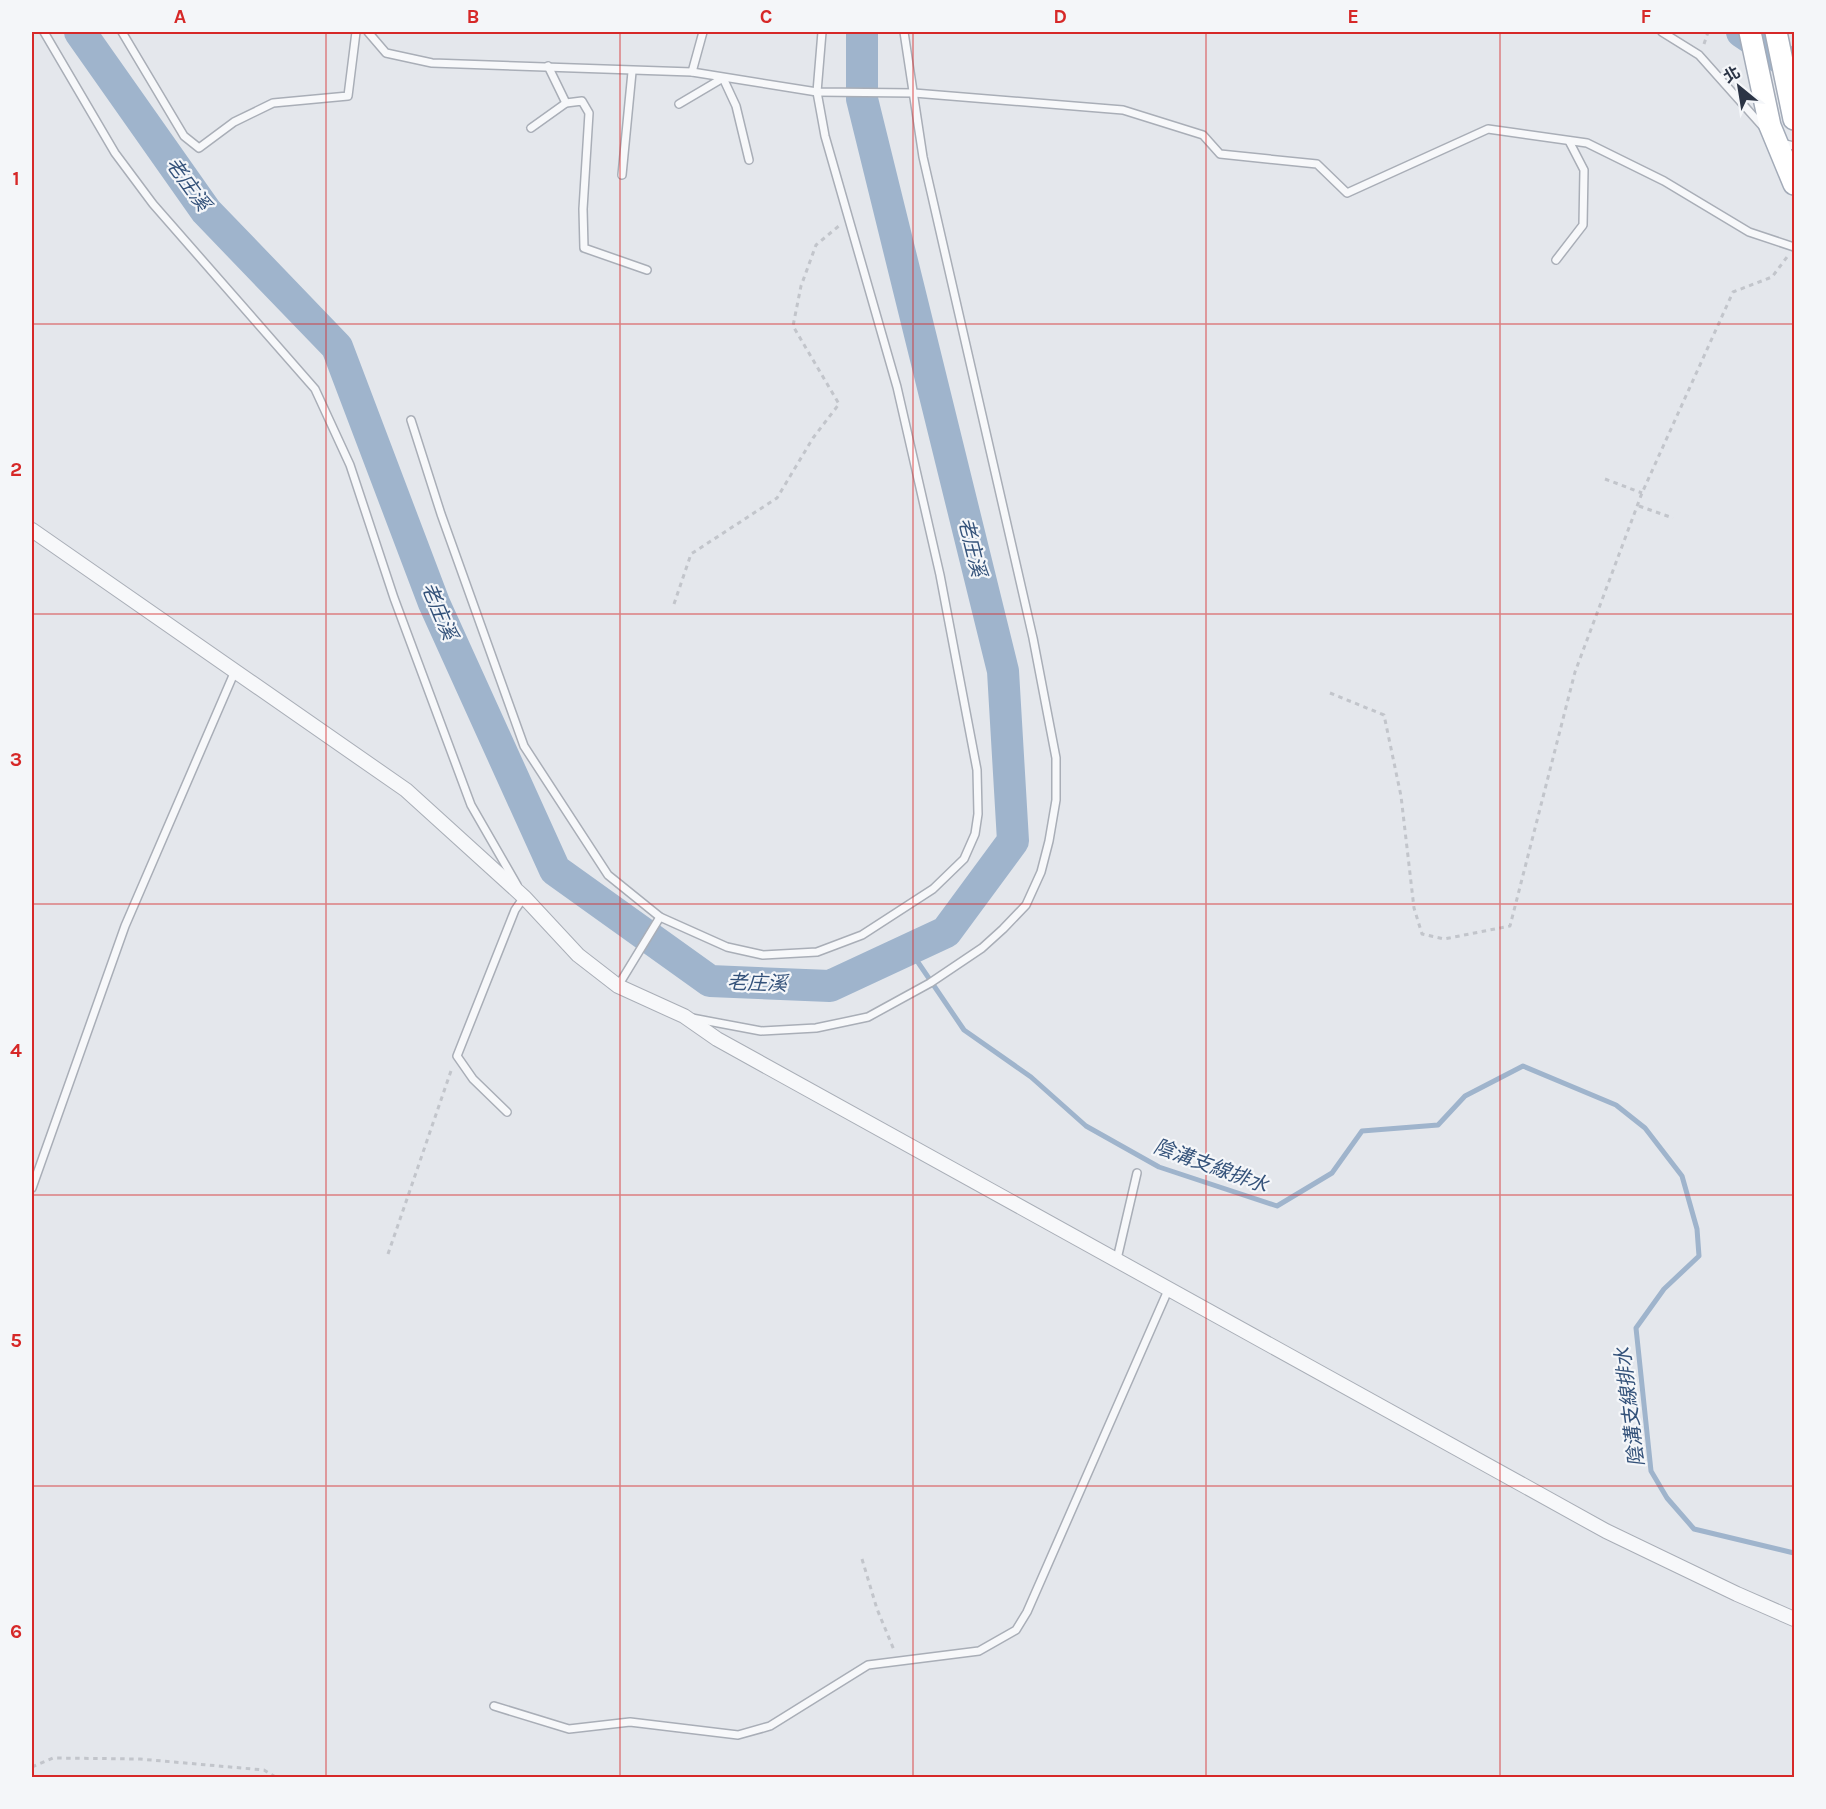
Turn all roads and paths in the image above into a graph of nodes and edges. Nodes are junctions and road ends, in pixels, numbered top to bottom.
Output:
1 (44, 32) edge
2 (122, 32) edge
3 (356, 32) edge
4 (368, 32) edge
5 (703, 32) edge
6 (822, 32) edge
7 (904, 32) edge
8 (1662, 32) edge
9 (1708, 32) edge
10 (1750, 32) edge
11 (1776, 32) edge
12 (1703, 47) dead end
13 (548, 66) junction
14 (632, 72) junction
15 (692, 72) junction
16 (723, 78) junction
17 (817, 92) junction
18 (910, 93) junction
19 (566, 104) junction
20 (679, 104) dead end
21 (1794, 118) edge
22 (531, 128) dead end
23 (1780, 138) edge
24 (1569, 141) junction
25 (749, 160) dead end
26 (622, 175) dead end
27 (1794, 184) edge
28 (849, 218) junction
29 (1794, 247) edge
30 (1556, 260) dead end
31 (647, 270) dead end
32 (411, 420) dead end
33 (1605, 479) dead end
34 (1642, 493) junction
35 (1639, 506) junction
36 (1673, 518) dead end
37 (32, 530) edge
38 (674, 604) dead end
39 (235, 671) junction
40 (1330, 693) dead end
41 (525, 898) junction
42 (660, 916) junction
43 (618, 986) junction
44 (684, 1016) junction
45 (457, 1056) junction
46 (507, 1112) dead end
47 (1137, 1173) dead end
48 (32, 1188) edge
49 (388, 1254) dead end
50 (1117, 1259) junction
51 (1169, 1288) junction
52 (862, 1559) dead end
53 (1794, 1619) edge
54 (899, 1662) junction
55 (494, 1706) dead end
56 (32, 1767) edge
57 (277, 1778) edge

1 - 41 lane
2 - 3 lane
4 - 13 lane
5 - 15 lane
6 - 17 lane
7 - 18 lane
8 - 23 lane
9 - 12 path
10 - 23 main road
11 - 21 main road
13 - 14 lane
13 - 19 lane
14 - 15 lane
14 - 26 lane
15 - 16 lane
16 - 17 lane
16 - 20 lane
16 - 25 lane
17 - 18 lane
17 - 28 lane
18 - 24 lane
18 - 44 lane
19 - 22 lane
19 - 31 lane
23 - 27 main road
24 - 29 lane
24 - 30 lane
28 - 38 path
28 - 42 lane
29 - 34 path
32 - 42 lane
33 - 34 path
34 - 35 path
35 - 36 path
35 - 40 path
37 - 39 street
39 - 41 street
39 - 48 lane
41 - 43 street
41 - 45 lane
42 - 43 lane
43 - 44 street
44 - 50 street
45 - 46 lane
45 - 49 path
47 - 50 lane
50 - 51 street
51 - 53 street
51 - 54 lane
52 - 54 path
54 - 55 lane
56 - 57 path

